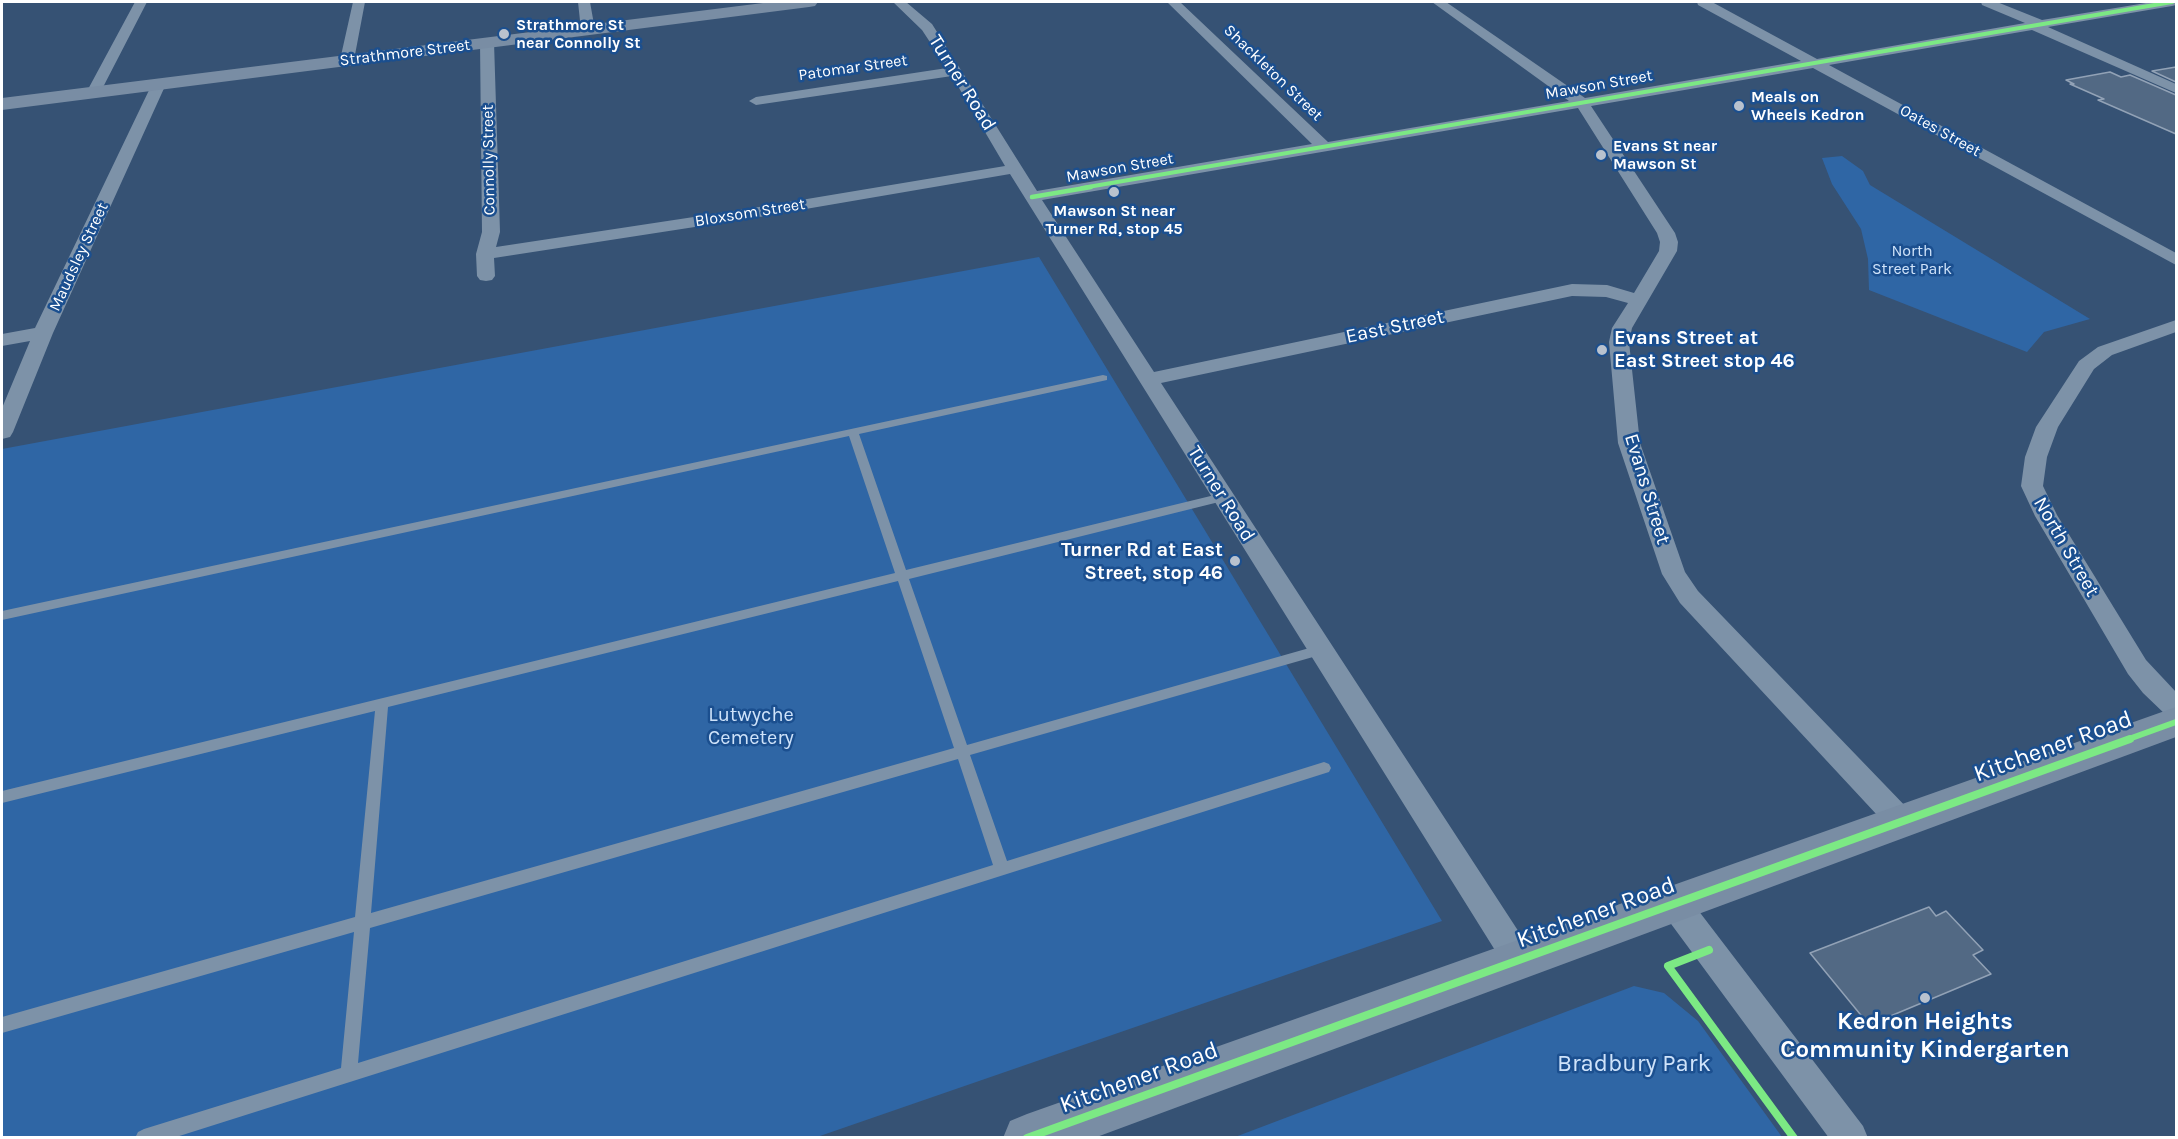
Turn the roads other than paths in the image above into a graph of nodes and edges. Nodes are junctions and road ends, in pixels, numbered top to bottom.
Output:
1 (141, 2) edge
2 (359, 2) edge
3 (584, 2) edge
4 (809, 2) edge
5 (899, 2) edge
6 (920, 2) edge
7 (1173, 2) edge
8 (1438, 2) edge
9 (1703, 2) edge
10 (1987, 2) edge
11 (2172, 2) edge
12 (2035, 25) junction
13 (927, 27) junction
14 (588, 30) junction
15 (487, 42) junction
16 (347, 60) junction
17 (1815, 62) junction
18 (956, 71) junction
19 (159, 84) junction
20 (2176, 89) edge
21 (93, 93) junction
22 (756, 101) dead end
23 (1581, 102) junction
24 (2, 105) edge
25 (1323, 146) junction
26 (1014, 169) junction
27 (1032, 197) junction
28 (485, 254) junction
29 (2176, 260) edge
30 (486, 276) dead end
31 (1639, 300) junction
32 (2175, 328) edge
33 (43, 333) junction
34 (2, 340) edge
35 (1103, 378) dead end
36 (1150, 380) junction
37 (2, 432) edge
38 (853, 432) junction
39 (1223, 497) junction
40 (902, 576) junction
41 (2, 615) edge
42 (1320, 651) junction
43 (382, 704) junction
44 (2176, 708) edge
45 (2176, 722) edge
46 (962, 752) junction
47 (1324, 768) dead end
48 (2, 797) edge
49 (1901, 821) junction
50 (1002, 869) junction
51 (1674, 903) junction
52 (362, 922) junction
53 (1519, 960) junction
54 (2, 1025) edge
55 (349, 1073) junction
56 (144, 1137) edge
57 (1027, 1137) edge
58 (1851, 1137) edge

1 - 21 street
2 - 16 street
3 - 14 street
4 - 14 street, Strathmore Street
5 - 13 street, Turner Road
6 - 13 street, Turner Road
7 - 25 street, Shackleton Street
8 - 23 street, Evans Street
9 - 17 street, Oates Street
10 - 12 street
11 - 12 street, Mawson Street
12 - 17 street, Mawson Street
12 - 20 street
13 - 18 street, Turner Road
14 - 15 street, Strathmore Street
15 - 16 street, Strathmore Street
15 - 28 street, Connolly Street
16 - 19 street, Strathmore Street
17 - 23 street, Mawson Street
17 - 29 street, Oates Street
18 - 22 street, Patomar Street
18 - 26 street, Turner Road
19 - 21 street, Strathmore Street
19 - 33 street, Maudsley Street
21 - 24 street, Strathmore Street
23 - 25 street, Mawson Street
23 - 31 street, Evans Street
25 - 27 street, Mawson Street
26 - 27 street, Turner Road
26 - 28 street, Bloxsom Street
27 - 36 street, Turner Road
28 - 30 street, Connolly Street
31 - 36 street, East Street
31 - 49 street, Evans Street
32 - 44 street, North Street
33 - 34 street
33 - 37 street, Maudsley Street
35 - 38 lane
36 - 39 street, Turner Road
38 - 40 lane
38 - 41 lane
39 - 40 lane
39 - 42 street, Turner Road
40 - 43 lane
40 - 46 lane
42 - 46 lane
42 - 53 street, Turner Road
43 - 48 lane
43 - 52 lane
45 - 49 street, Kitchener Road
46 - 50 lane
46 - 52 lane
47 - 50 lane
49 - 51 street, Kitchener Road
50 - 55 lane
51 - 53 street, Kitchener Road
51 - 58 street
52 - 54 lane
52 - 55 lane
53 - 57 street, Kitchener Road
55 - 56 lane

